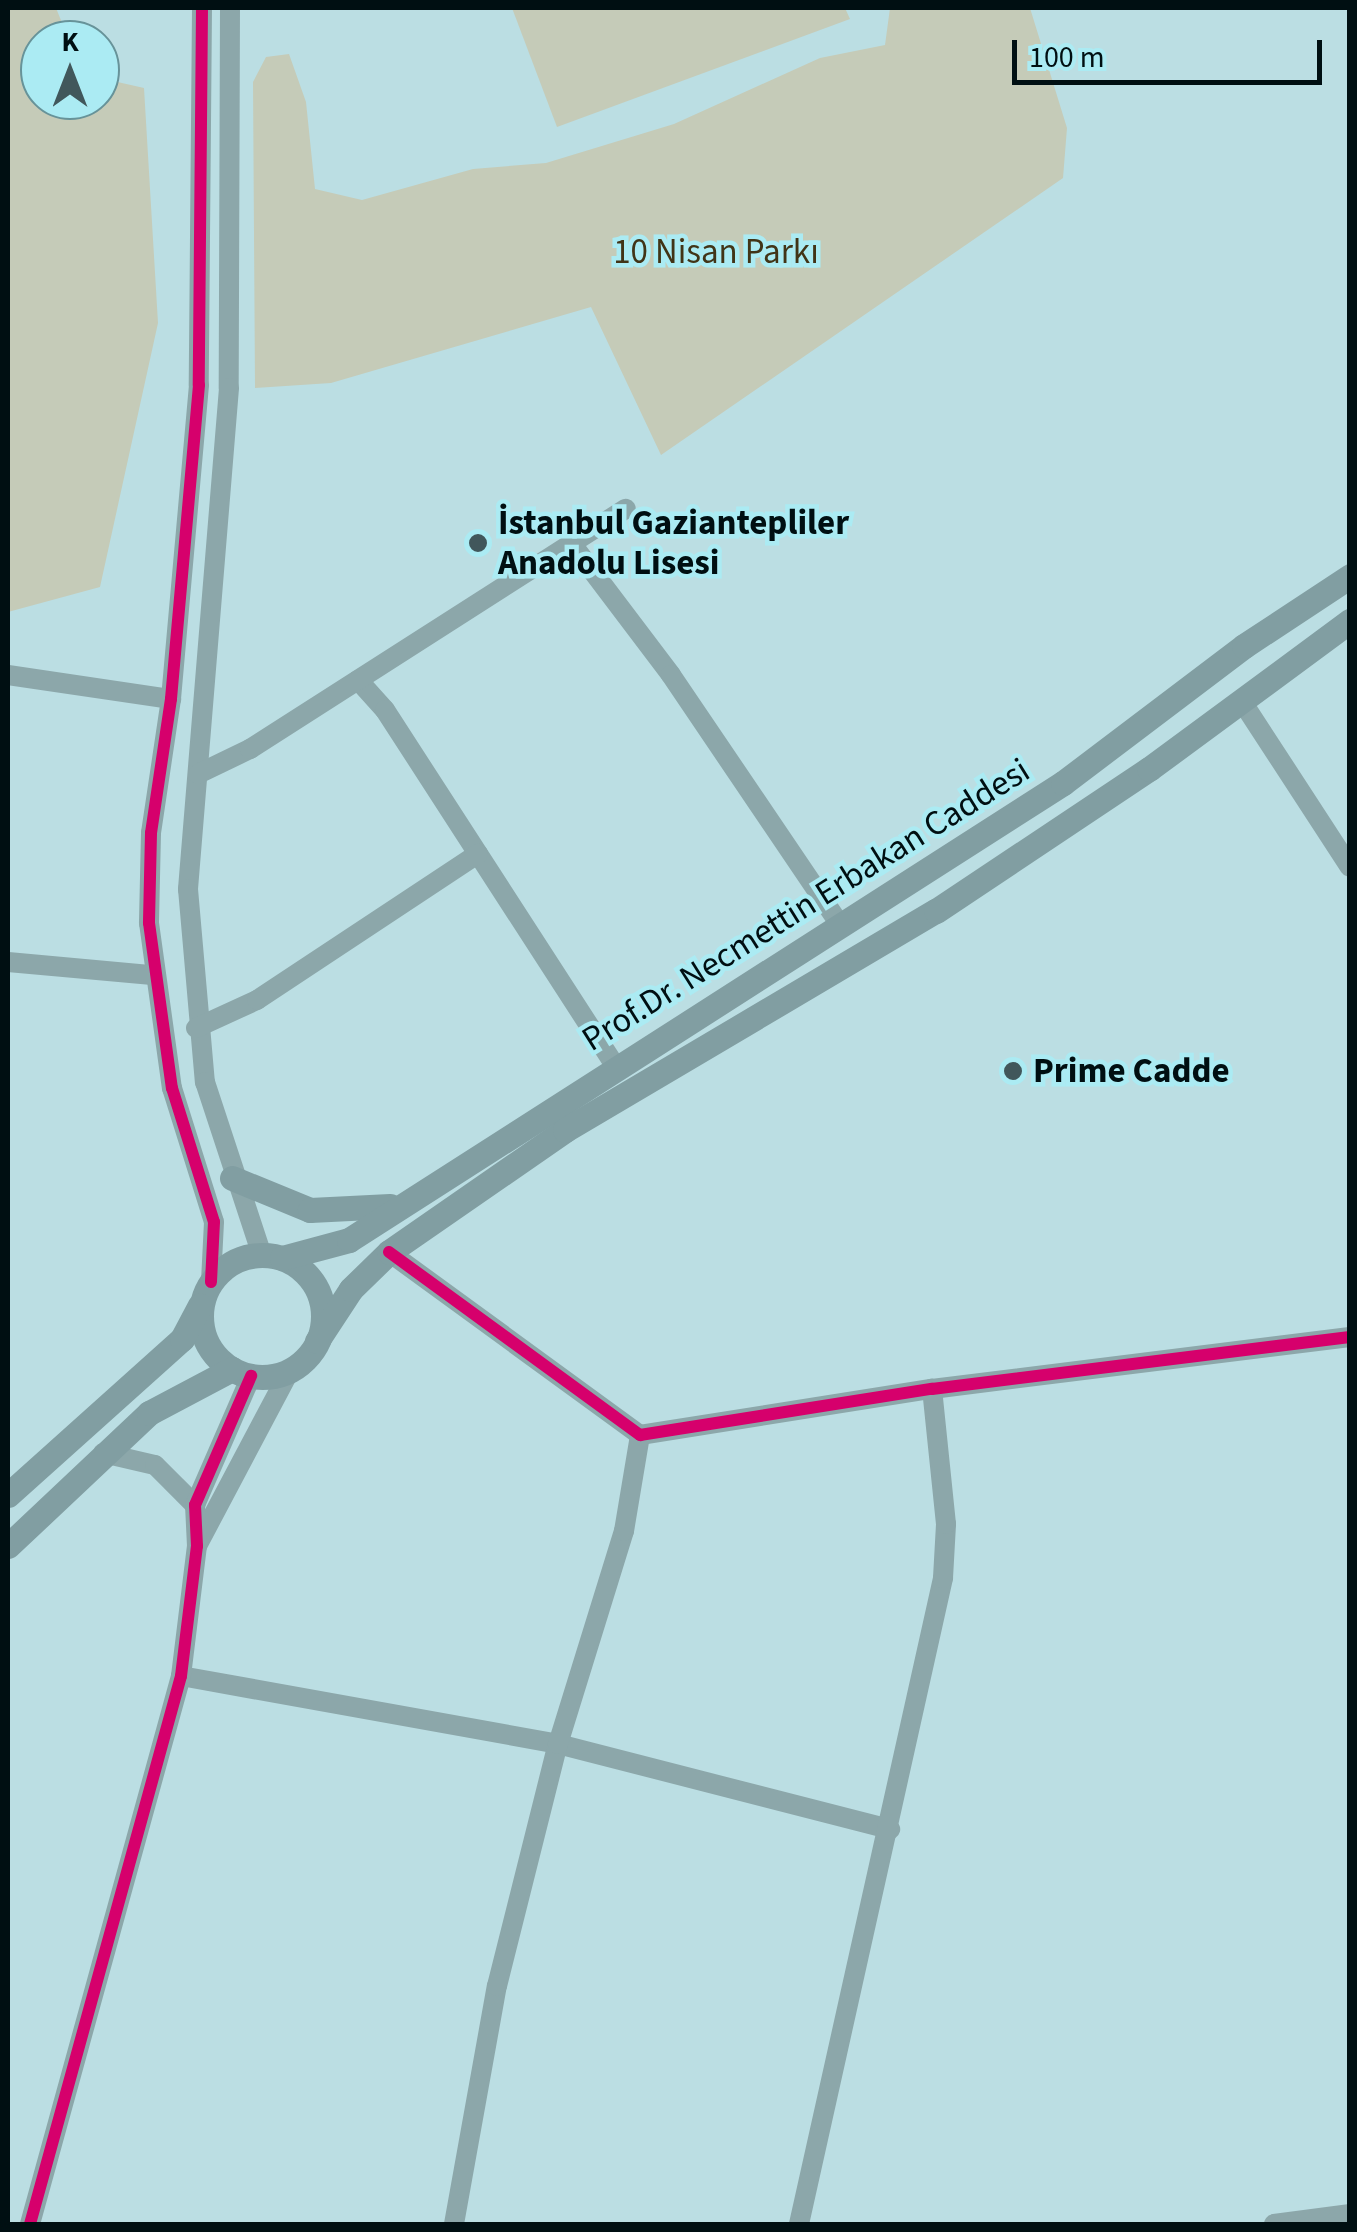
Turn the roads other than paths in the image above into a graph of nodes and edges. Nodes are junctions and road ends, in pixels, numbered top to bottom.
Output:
1 (202, 8) edge
2 (230, 8) edge
3 (626, 509) dead end
4 (572, 544) junction
5 (1350, 576) edge
6 (1350, 621) edge
7 (8, 675) edge
8 (358, 680) junction
9 (171, 699) junction
10 (1241, 700) junction
11 (198, 774) junction
12 (478, 854) junction
13 (1350, 867) edge
14 (840, 925) junction
15 (8, 962) edge
16 (152, 975) junction
17 (196, 1028) junction
18 (616, 1066) junction
19 (232, 1178) junction
20 (400, 1207) junction
21 (389, 1252) junction
22 (272, 1257) junction
23 (206, 1292) junction
24 (1350, 1337) edge
25 (318, 1341) junction
26 (290, 1370) junction
27 (241, 1373) junction
28 (932, 1388) junction
29 (640, 1435) junction
30 (103, 1454) junction
31 (8, 1495) edge
32 (195, 1506) junction
33 (8, 1546) edge
34 (198, 1546) junction
35 (182, 1676) junction
36 (558, 1744) junction
37 (890, 1828) junction
38 (1350, 2214) edge
39 (30, 2224) edge
40 (454, 2224) edge
41 (799, 2224) edge
42 (1274, 2224) edge

1 - 9 street
2 - 11 street
3 - 4 street
4 - 8 street
4 - 14 street
5 - 14 main road, Prof.Dr. Necmettin Erbakan Caddesi
6 - 10 main road, Prof.Dr. Necmettin Erbakan Caddesi
7 - 9 street
8 - 11 street
8 - 12 street
9 - 16 street
10 - 13 street
10 - 21 main road, Prof.Dr. Necmettin Erbakan Caddesi
11 - 17 street
12 - 17 street
12 - 18 street
14 - 18 main road, Prof.Dr. Necmettin Erbakan Caddesi
15 - 16 street
16 - 23 street
17 - 19 street
18 - 20 main road, Prof.Dr. Necmettin Erbakan Caddesi
19 - 20 main road
19 - 22 street
20 - 22 main road, Prof.Dr. Necmettin Erbakan Caddesi
21 - 25 main road, Prof.Dr. Necmettin Erbakan Caddesi
21 - 29 street
22 - 23 main road
22 - 25 main road
23 - 27 main road
23 - 31 main road
24 - 28 street
25 - 26 main road
26 - 27 main road
26 - 34 street
27 - 30 main road
27 - 32 street
28 - 29 street
28 - 37 street
29 - 36 street
30 - 32 street
30 - 33 main road
32 - 34 street
34 - 35 street
35 - 36 street
35 - 39 street
36 - 37 street
36 - 40 street
37 - 41 street
38 - 42 street

